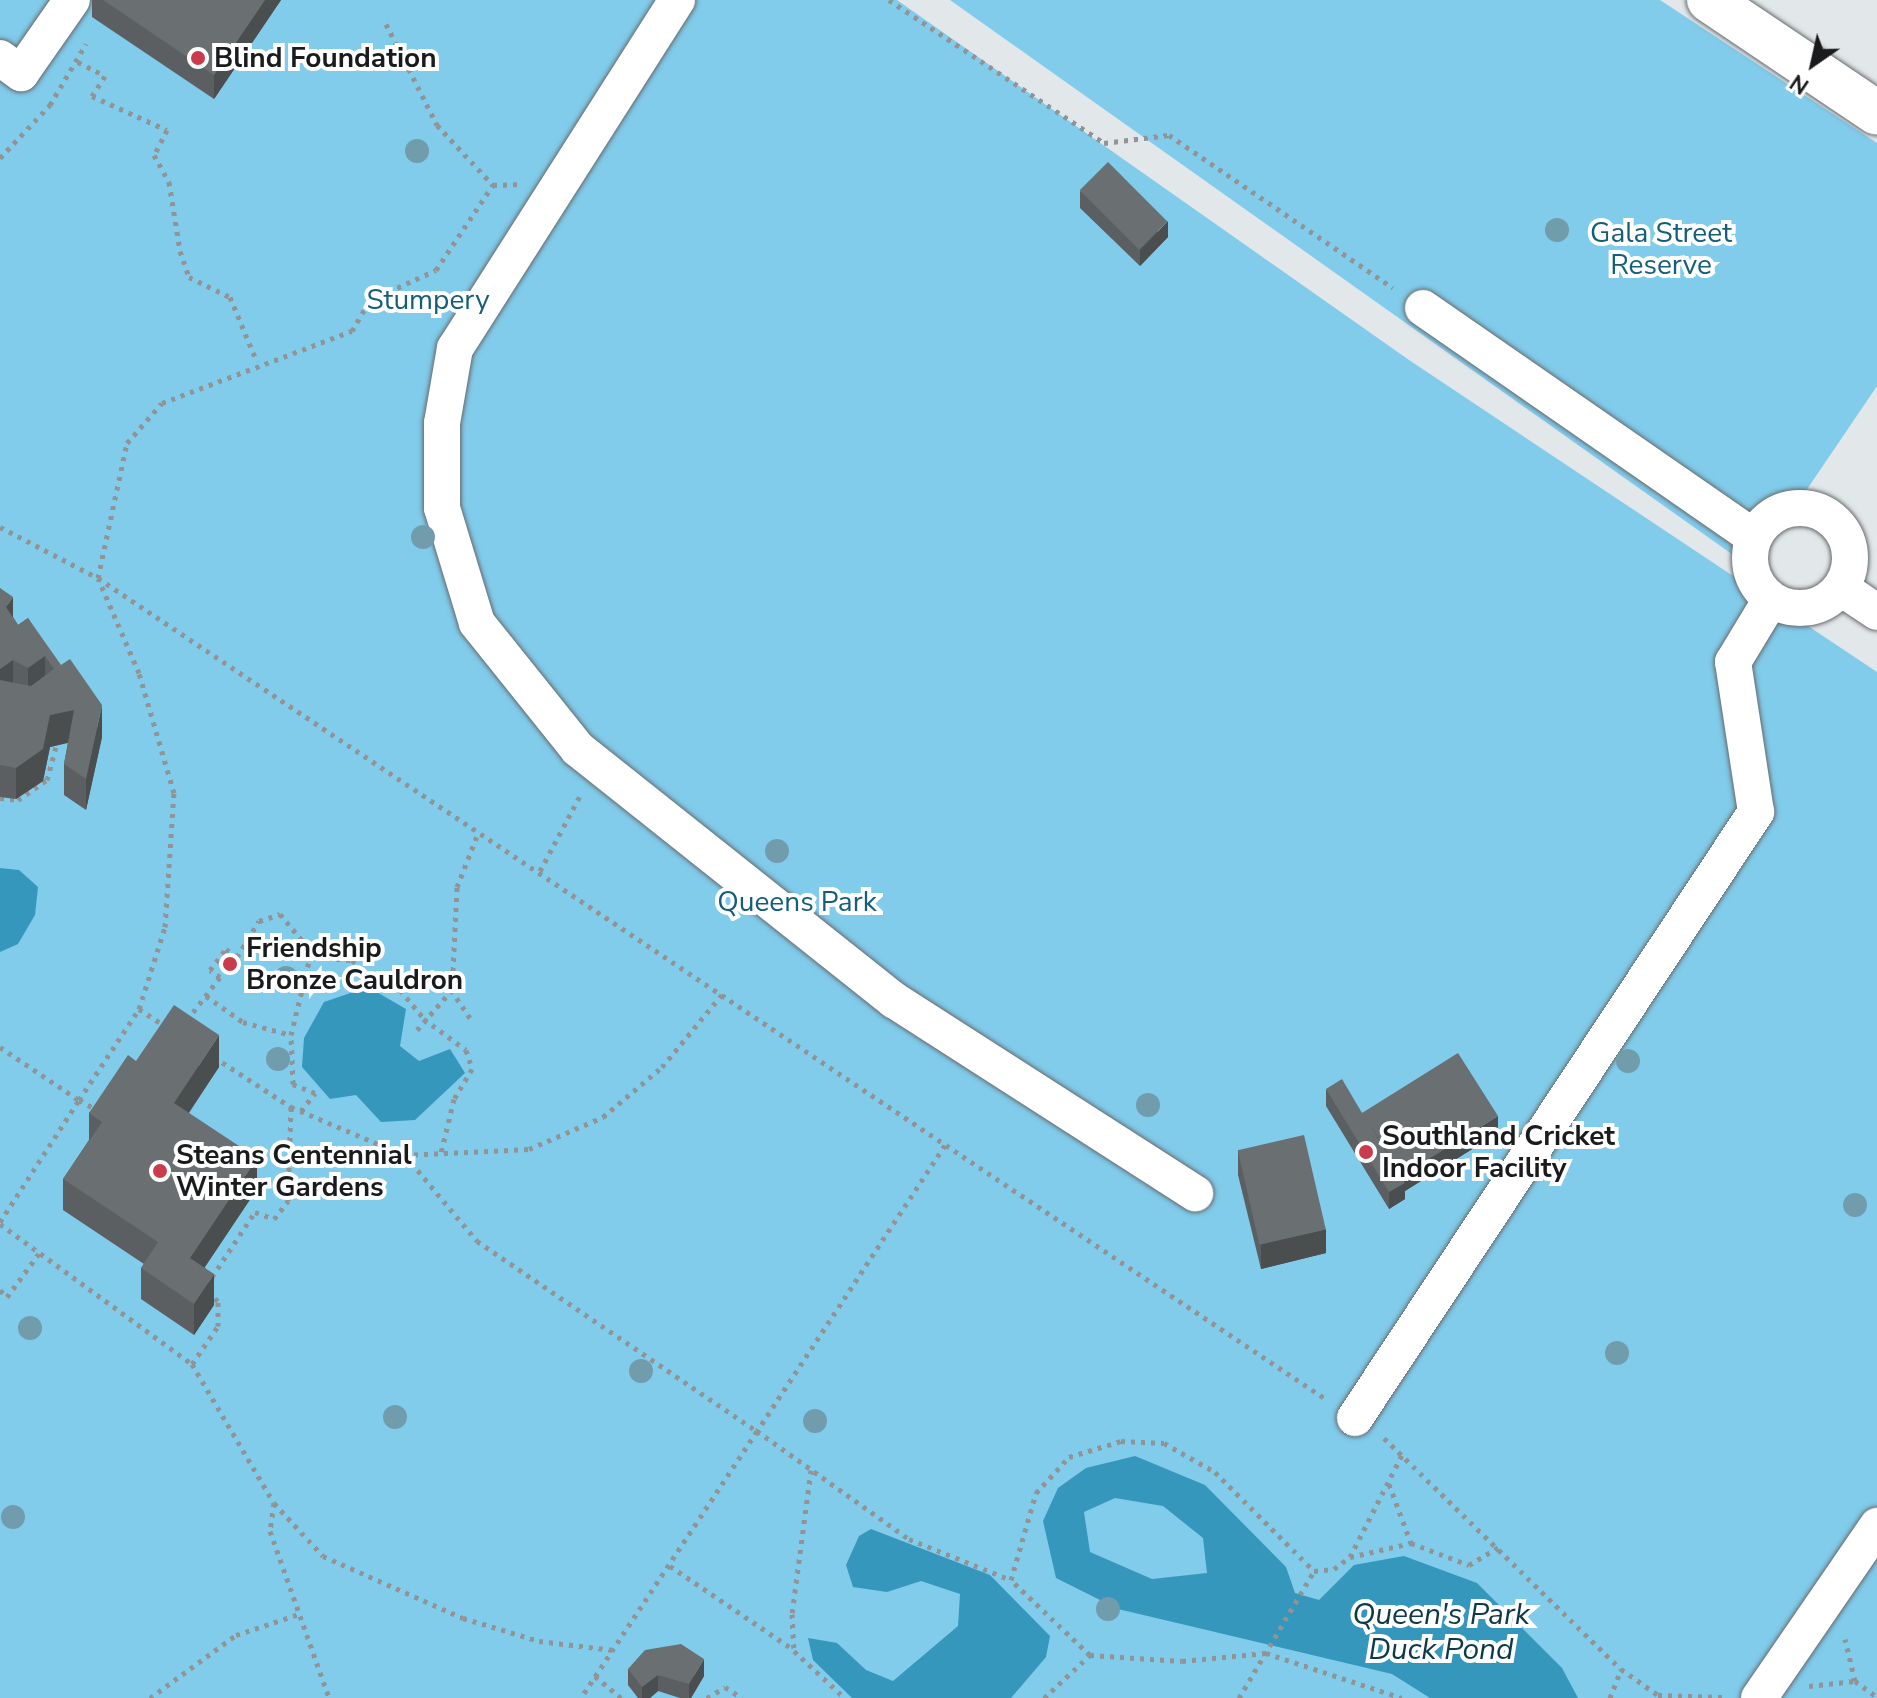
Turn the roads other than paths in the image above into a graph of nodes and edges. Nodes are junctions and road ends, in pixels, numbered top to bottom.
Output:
1 (72, 0) edge
2 (677, 0) edge
3 (1709, 0) edge
4 (0, 58) edge
5 (1877, 113) edge
6 (1423, 308) road end
7 (1862, 531) edge
8 (1754, 537) junction
9 (1841, 588) junction
10 (1770, 601) junction
11 (1877, 612) edge
12 (1195, 1193) dead end
13 (1355, 1418) road end
14 (1877, 1526) edge
15 (1759, 1698) edge

1 - 4 street
2 - 12 street
3 - 5 main road
6 - 8 street
7 - 8 street
7 - 9 street
8 - 10 street
9 - 10 street
9 - 11 street
10 - 13 street
14 - 15 street

